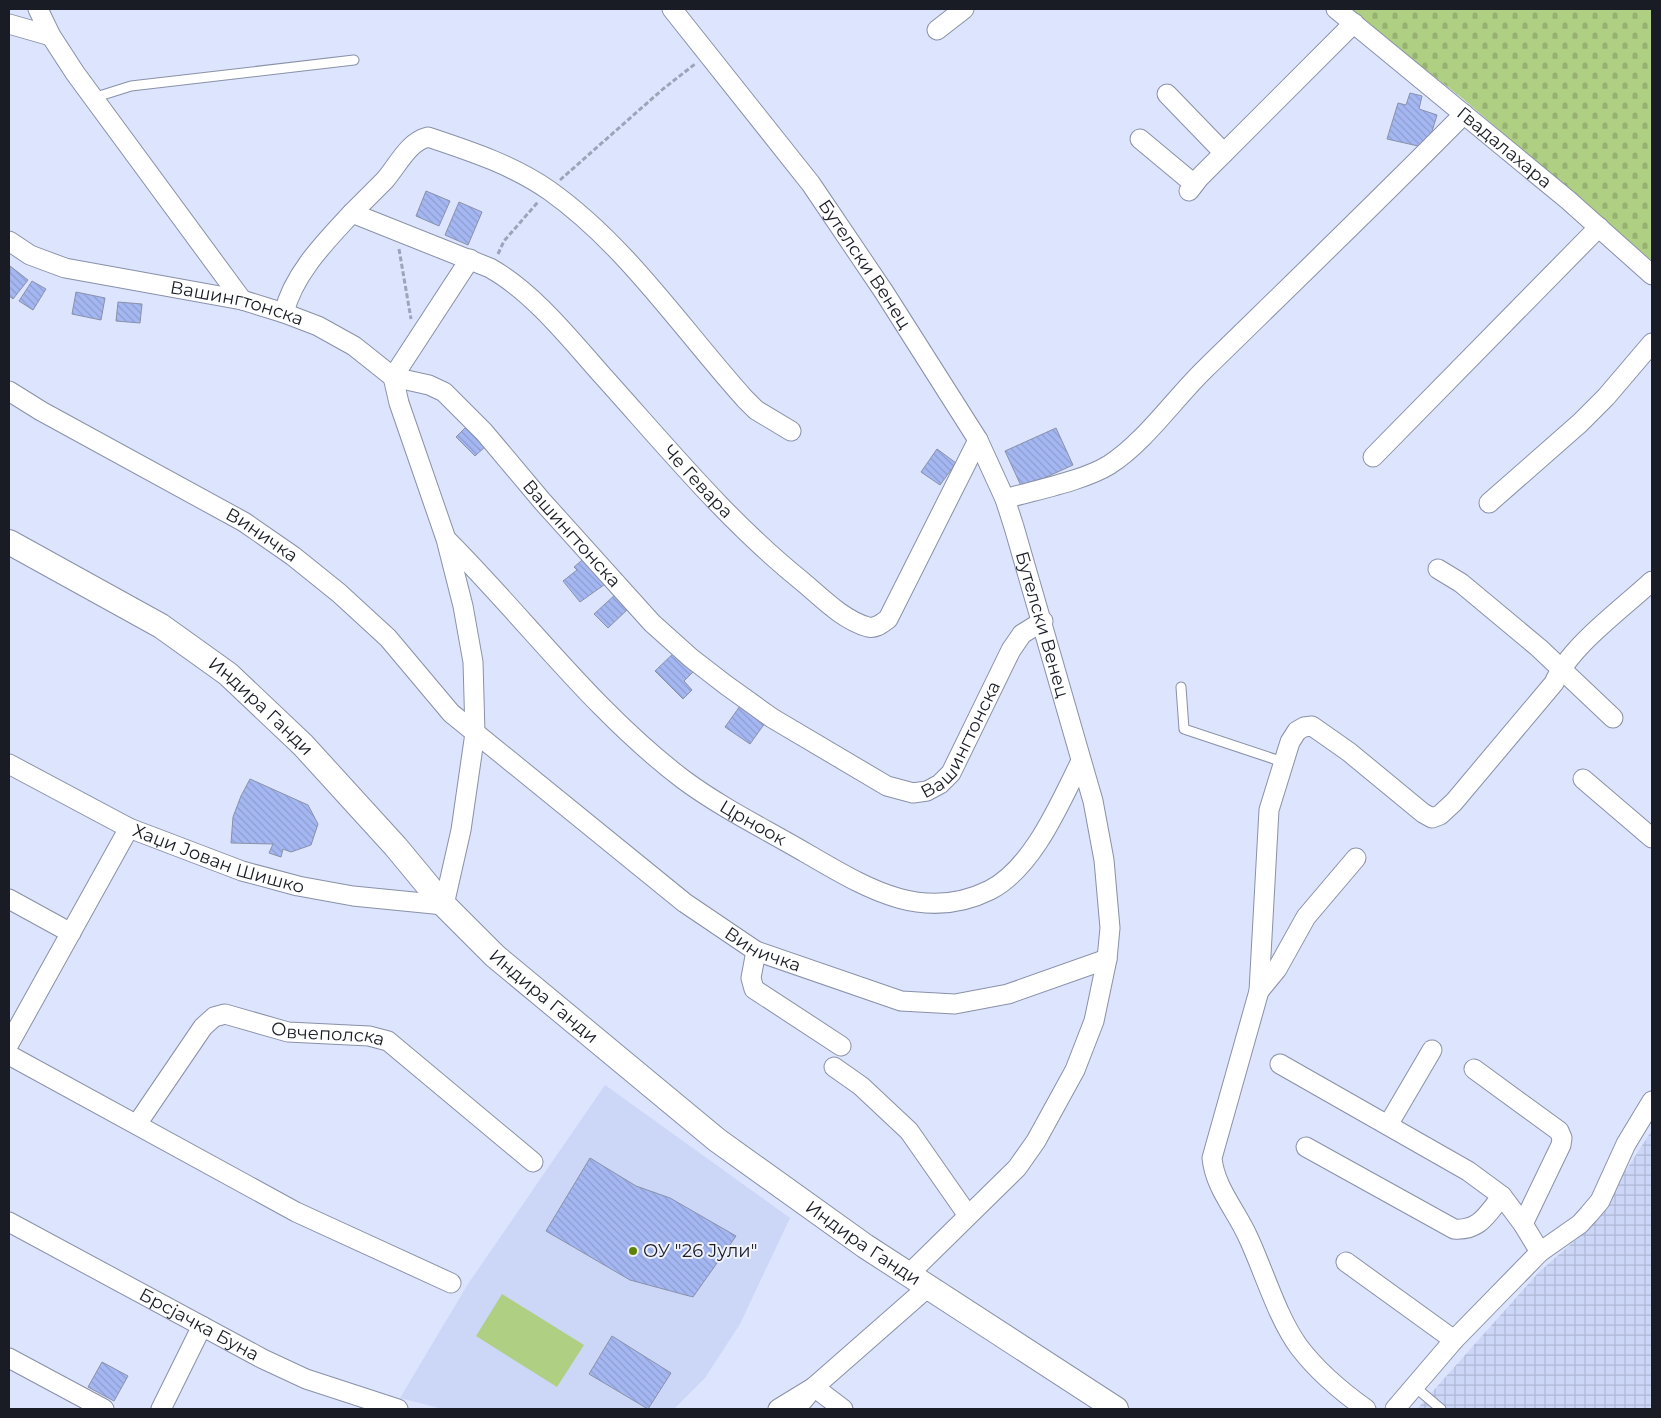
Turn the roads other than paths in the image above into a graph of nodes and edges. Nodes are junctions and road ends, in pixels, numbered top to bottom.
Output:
1 (38, 9) edge
2 (672, 9) edge
3 (964, 9) edge
4 (1336, 9) edge
5 (1354, 23) junction
6 (9, 24) edge
7 (937, 30) dead end
8 (51, 36) junction
9 (354, 60) dead end
10 (1167, 94) dead end
11 (93, 98) junction
12 (1464, 114) junction
13 (1140, 139) dead end
14 (1224, 153) junction
15 (352, 213) junction
16 (1599, 228) junction
17 (9, 241) edge
18 (470, 259) junction
19 (1652, 275) edge
20 (242, 300) junction
21 (284, 314) junction
22 (1652, 343) edge
23 (393, 377) junction
24 (429, 385) junction
25 (9, 391) edge
26 (399, 403) junction
27 (791, 431) dead end
28 (978, 440) junction
29 (1373, 456) dead end
30 (1005, 499) junction
31 (1489, 502) dead end
32 (446, 539) junction
33 (9, 542) edge
34 (1438, 569) dead end
35 (1652, 581) edge
36 (1042, 621) junction
37 (1561, 668) junction
38 (1181, 687) dead end
39 (1612, 718) dead end
40 (475, 733) junction
41 (1081, 761) junction
42 (1283, 762) junction
43 (9, 764) edge
44 (1583, 779) dead end
45 (129, 828) junction
46 (1652, 838) edge
47 (1356, 858) dead end
48 (9, 899) edge
49 (444, 905) junction
50 (71, 933) junction
51 (756, 951) junction
52 (1107, 959) junction
53 (1259, 991) junction
54 (9, 1044) edge
55 (841, 1046) dead end
56 (1432, 1050) dead end
57 (9, 1055) edge
58 (1280, 1064) dead end
59 (834, 1067) dead end
60 (1474, 1069) dead end
61 (1652, 1101) edge
62 (136, 1124) junction
63 (1388, 1125) junction
64 (1306, 1147) dead end
65 (533, 1162) dead end
66 (1502, 1196) junction
67 (967, 1214) junction
68 (9, 1222) edge
69 (1523, 1224) junction
70 (1540, 1252) junction
71 (1346, 1262) dead end
72 (918, 1280) junction
73 (451, 1283) dead end
74 (202, 1326) junction
75 (1454, 1340) junction
76 (9, 1358) edge
77 (814, 1387) junction
78 (1415, 1387) junction
79 (104, 1409) edge
80 (161, 1409) edge
81 (398, 1409) edge
82 (778, 1409) edge
83 (796, 1409) edge
84 (843, 1409) edge
85 (1116, 1409) edge
86 (1366, 1409) edge
87 (1395, 1409) edge
88 (1441, 1409) edge

1 - 8 street
2 - 28 street, Бутелски Венец
3 - 7 street
4 - 5 street, Гвадалахара
5 - 12 street, Гвадалахара
5 - 14 street
6 - 8 street
8 - 11 street
9 - 11 lane
10 - 14 street
11 - 20 street
12 - 16 street, Гвадалахара
12 - 30 street
13 - 14 street
15 - 18 street, Че Гевара
15 - 21 street
15 - 27 street
16 - 19 street, Гвадалахара
16 - 29 street
17 - 20 street, Вашингтонска
18 - 23 street
18 - 28 street, Че Гевара
20 - 21 street, Вашингтонска
21 - 23 street, Вашингтонска
22 - 31 street
23 - 24 street, Вашингтонска
23 - 26 street
24 - 26 street
24 - 36 street, Вашингтонска
25 - 40 street, Виничка
26 - 32 street
28 - 30 street, Бутелски Венец
30 - 36 street, Бутелски Венец
32 - 40 street
32 - 41 street, Црноок
33 - 49 street, Индира Ганди
34 - 37 street
35 - 37 street
36 - 41 street, Бутелски Венец
37 - 39 street
37 - 42 street
38 - 42 lane
40 - 49 street
40 - 51 street, Виничка
41 - 52 street, Бутелски Венец
42 - 53 street
43 - 45 street, Хаџи Јован Шишко
44 - 46 street
45 - 49 street, Хаџи Јован Шишко
45 - 50 street
47 - 53 street
48 - 50 street
49 - 72 street, Индира Ганди
50 - 54 street
51 - 52 street, Виничка
51 - 55 street
52 - 67 street, Бутелски Венец
53 - 86 street
56 - 63 street
57 - 62 street
58 - 63 street
59 - 67 street
60 - 69 street
61 - 70 street
62 - 65 street, Овчеполска
62 - 73 street
63 - 66 street
64 - 66 street
66 - 69 street
67 - 72 street, Бутелски Венец
68 - 74 street, Брсјачка Буна
69 - 70 street
70 - 75 street
71 - 75 street
72 - 77 street, Бутелски Венец
72 - 85 street, Индира Ганди
74 - 80 street
74 - 81 street, Брсјачка Буна
75 - 78 street
76 - 79 street
77 - 82 street
77 - 83 street, Бутелски Венец
77 - 84 street
78 - 87 street
78 - 88 lane

